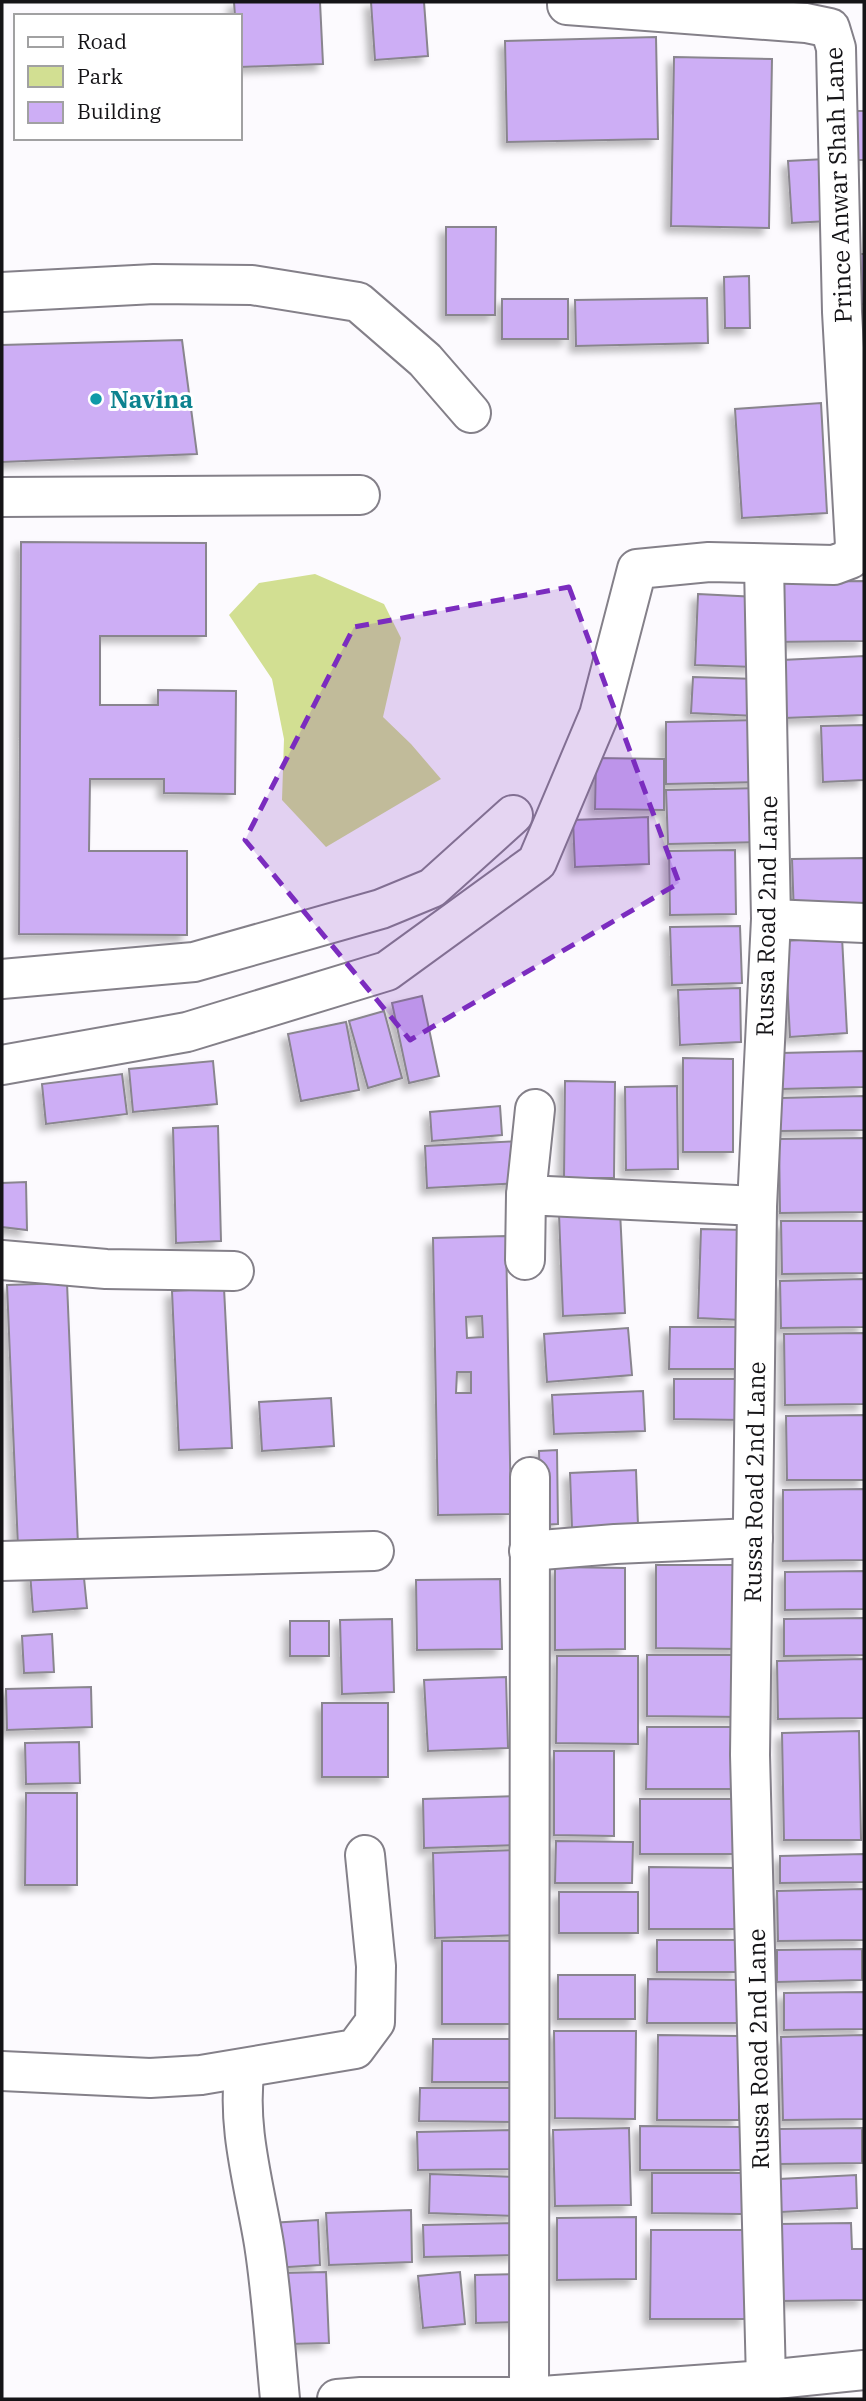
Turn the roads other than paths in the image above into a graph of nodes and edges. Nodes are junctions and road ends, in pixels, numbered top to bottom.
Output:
1 (567, 3) edge
2 (2, 292) edge
3 (853, 311) edge
4 (471, 413) dead end
5 (360, 495) dead end
6 (2, 497) edge
7 (764, 564) junction
8 (513, 815) dead end
9 (771, 919) junction
10 (864, 923) edge
11 (2, 979) edge
12 (2, 1065) edge
13 (535, 1109) dead end
14 (526, 1195) junction
15 (757, 1206) junction
16 (2, 1260) edge
17 (525, 1260) dead end
18 (234, 1271) dead end
19 (530, 1477) dead end
20 (753, 1538) junction
21 (374, 1551) dead end
22 (529, 1551) junction
23 (2, 1561) edge
24 (365, 1855) dead end
25 (245, 2069) junction
26 (2, 2071) edge
27 (864, 2370) edge
28 (762, 2390) edge
29 (529, 2398) edge
30 (280, 2399) edge
31 (337, 2399) edge

1 - 3 street, Prince Anwar Shah Lane
2 - 4 street
3 - 7 street, Prince Anwar Shah Lane
5 - 6 street
7 - 9 street, Russa Road 2nd Lane
7 - 12 street, Prince Anwar Shah Lane
8 - 11 street
9 - 10 street
9 - 15 street, Russa Road 2nd Lane
13 - 14 street
14 - 15 street
14 - 17 street
15 - 20 street, Russa Road 2nd Lane
16 - 18 street
19 - 22 street
20 - 22 street
20 - 28 street, Russa Road 2nd Lane
21 - 23 street
22 - 29 street
24 - 25 street
25 - 26 street
25 - 30 street
27 - 28 street
28 - 29 street
29 - 31 street

